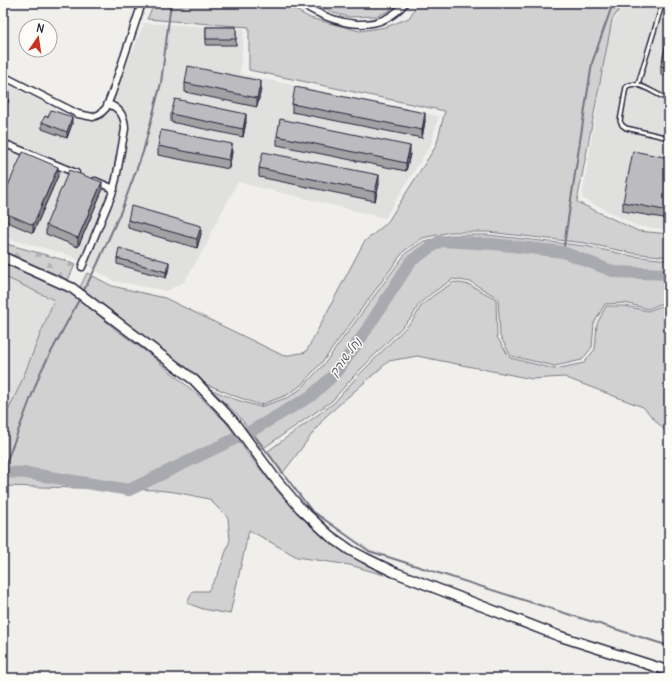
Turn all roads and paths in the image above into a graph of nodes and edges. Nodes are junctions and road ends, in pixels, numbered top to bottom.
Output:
1 (142, 3) edge
2 (300, 3) edge
3 (405, 3) edge
4 (665, 3) edge
5 (3, 76) edge
6 (638, 84) junction
7 (669, 99) edge
8 (108, 104) junction
9 (669, 138) edge
10 (3, 143) edge
11 (84, 177) edge
12 (92, 180) edge
13 (114, 189) junction
14 (3, 256) edge
15 (82, 266) dead end
16 (669, 670) edge

1 - 8 street
2 - 3 street
4 - 6 lane
5 - 8 street
6 - 7 lane
6 - 9 lane
8 - 13 street
10 - 11 street
12 - 13 street
13 - 15 street
14 - 16 main road

